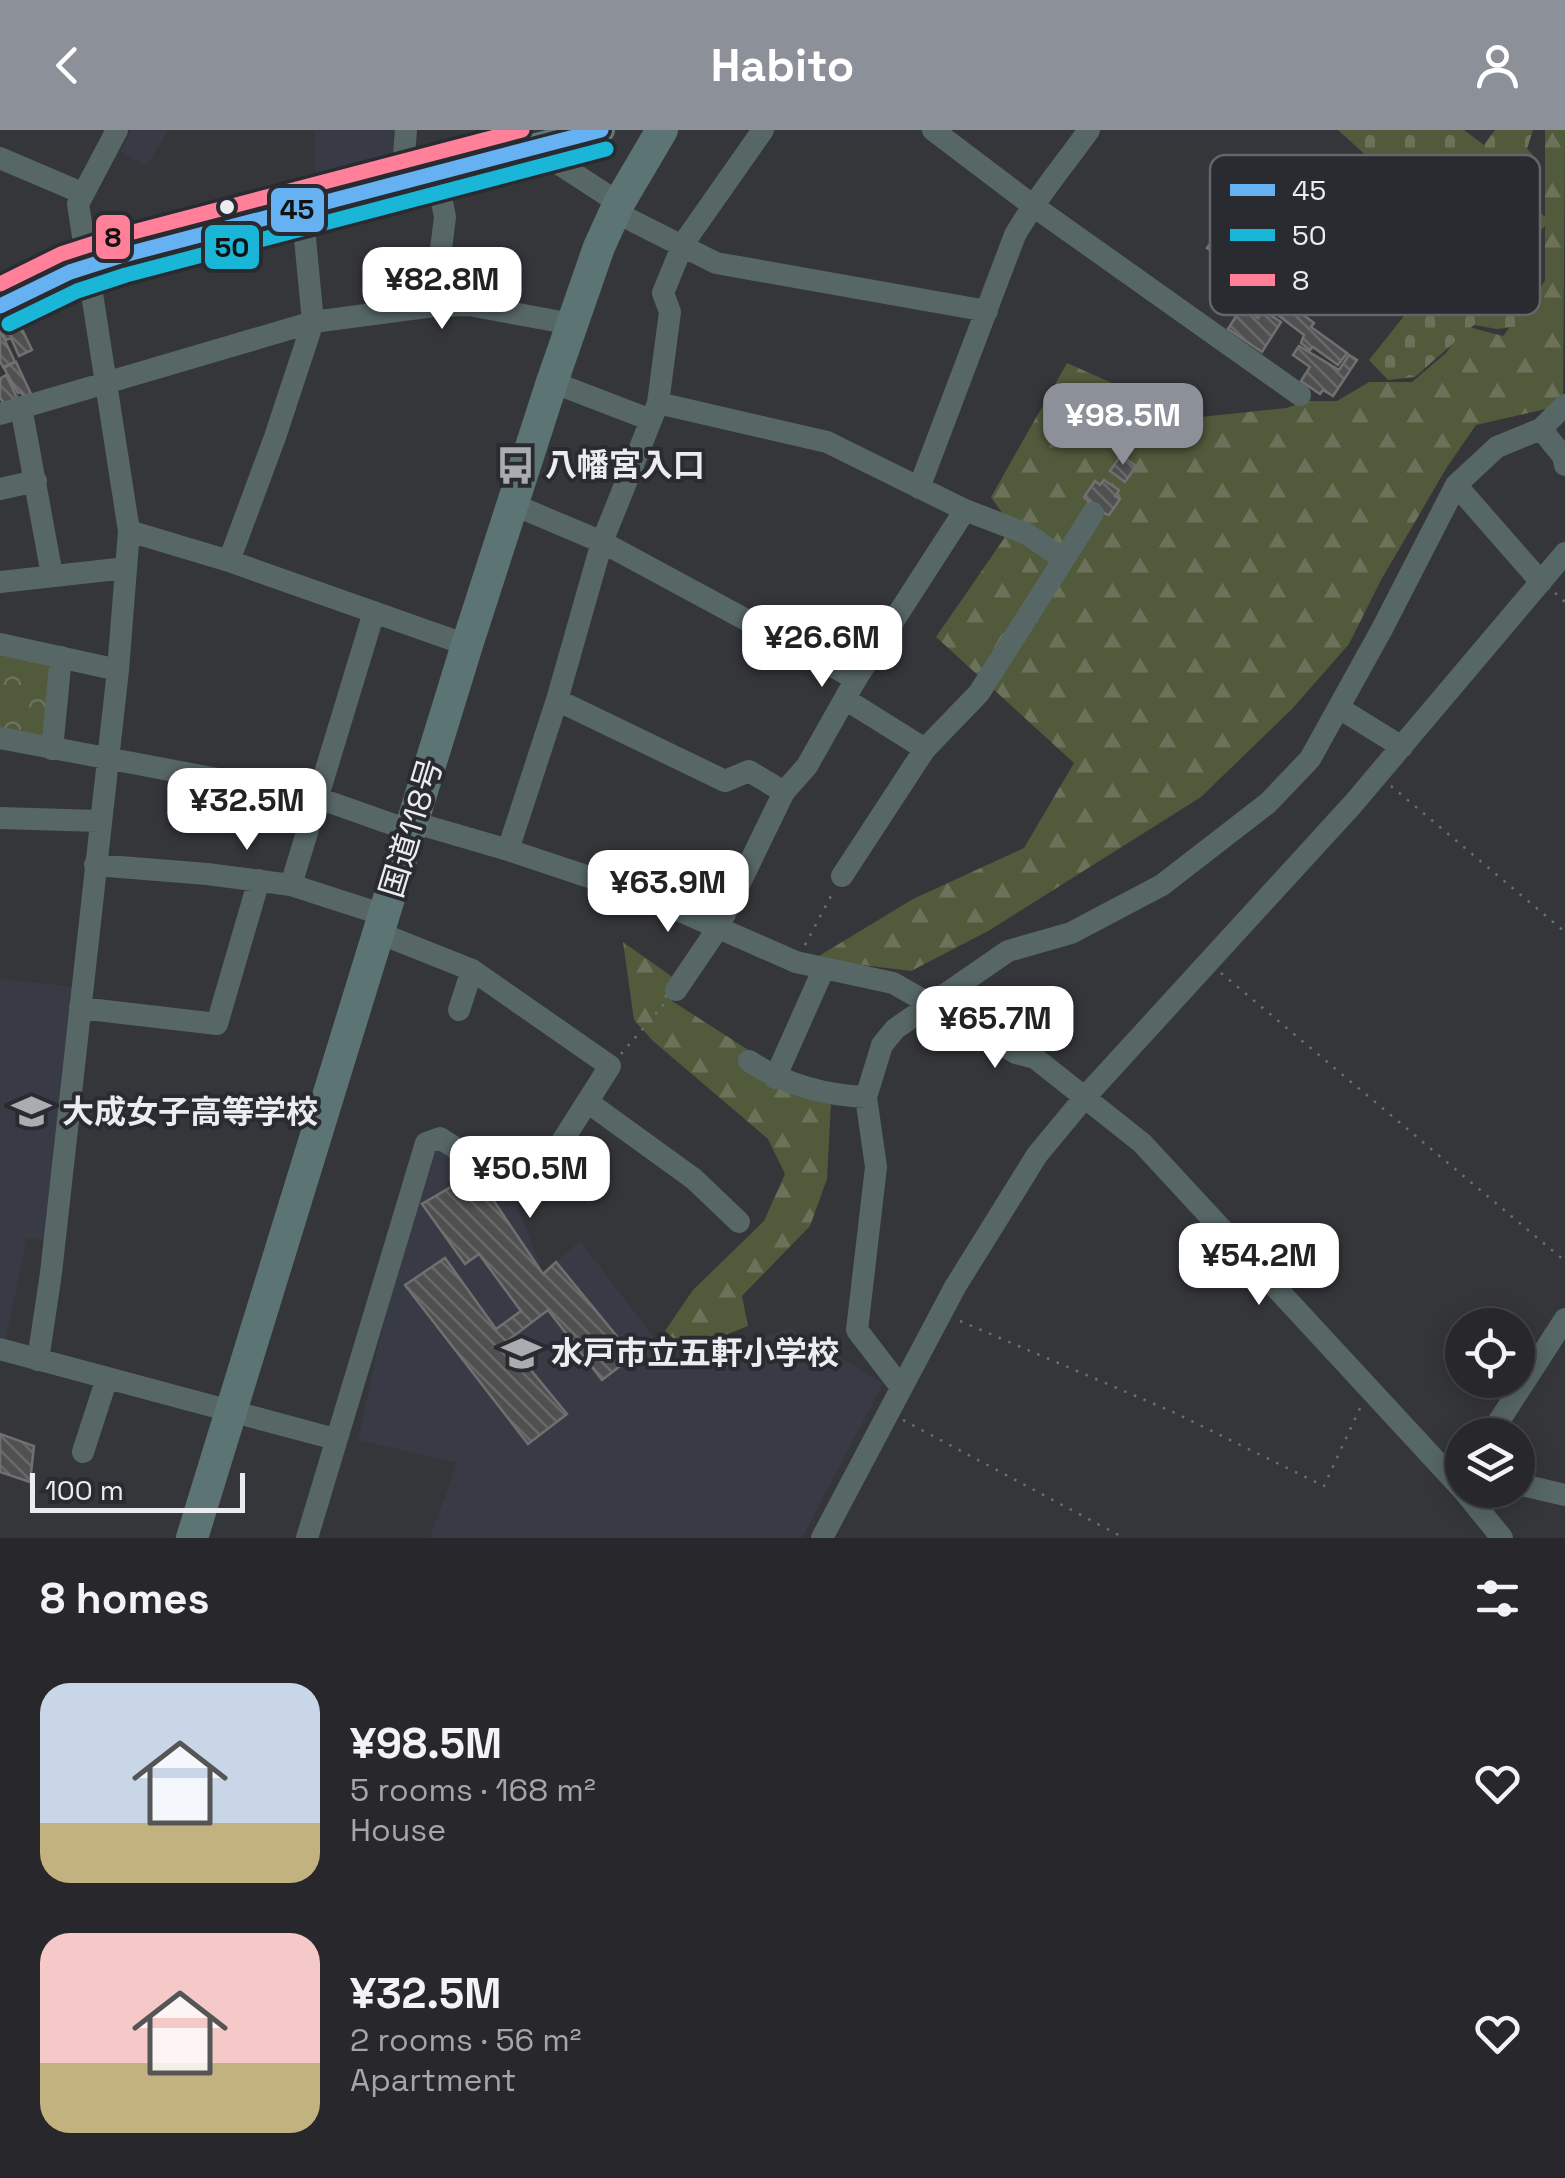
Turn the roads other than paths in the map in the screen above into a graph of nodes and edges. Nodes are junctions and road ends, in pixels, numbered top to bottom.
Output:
1 (118, 130) edge
2 (406, 130) edge
3 (597, 130) edge
4 (662, 130) edge
5 (763, 130) edge
6 (933, 130) edge
7 (1089, 130) edge
8 (533, 148) junction
9 (0, 158) edge
10 (436, 172) junction
11 (402, 181) junction
12 (82, 193) junction
13 (1032, 205) junction
14 (302, 207) junction
15 (617, 208) junction
16 (683, 244) junction
17 (87, 266) junction
18 (0, 306) edge
19 (434, 306) junction
20 (986, 311) junction
21 (313, 322) junction
22 (572, 324) junction
23 (104, 381) junction
24 (552, 382) junction
25 (1300, 395) dead end
26 (1565, 406) edge
27 (10, 411) edge
28 (654, 412) junction
29 (1541, 429) junction
30 (1565, 464) edge
31 (36, 481) junction
32 (1456, 485) junction
33 (919, 488) junction
34 (0, 489) edge
35 (512, 504) junction
36 (964, 510) junction
37 (1093, 513) dead end
38 (129, 531) junction
39 (602, 542) junction
40 (1565, 553) edge
41 (1062, 558) junction
42 (229, 561) junction
43 (126, 568) junction
44 (52, 576) junction
45 (0, 582) edge
46 (1541, 582) junction
47 (374, 612) junction
48 (0, 644) edge
49 (467, 645) junction
50 (61, 658) junction
51 (118, 670) junction
52 (851, 689) junction
53 (557, 700) junction
54 (1339, 708) junction
55 (0, 738) edge
56 (1402, 747) junction
57 (52, 749) junction
58 (925, 749) junction
59 (106, 760) junction
60 (784, 792) junction
61 (318, 798) junction
62 (0, 818) edge
63 (99, 821) junction
64 (412, 827) junction
65 (508, 850) junction
66 (95, 865) junction
67 (842, 876) road end
68 (260, 880) junction
69 (291, 886) junction
70 (381, 924) junction
71 (718, 928) junction
72 (824, 968) junction
73 (472, 970) junction
74 (676, 990) road end
75 (931, 1003) junction
76 (80, 1008) junction
77 (459, 1010) dead end
78 (749, 1061) dead end
79 (775, 1078) junction
80 (1085, 1096) junction
81 (866, 1097) junction
82 (589, 1102) junction
83 (739, 1222) dead end
84 (1565, 1319) edge
85 (0, 1350) edge
86 (38, 1360) junction
87 (108, 1378) junction
88 (900, 1386) junction
89 (230, 1412) junction
90 (1501, 1418) edge
91 (335, 1439) junction
92 (83, 1452) dead end
93 (1445, 1468) edge
94 (1535, 1488) edge
95 (1565, 1495) edge
96 (1479, 1508) edge
97 (312, 1537) edge
98 (192, 1538) edge
99 (822, 1538) edge
100 (1502, 1538) edge

1 - 12 street
2 - 11 street
3 - 8 main road
4 - 15 highway, 国道118号
5 - 16 street
6 - 13 street
7 - 13 street
8 - 10 main road
8 - 15 street
9 - 12 street
10 - 11 main road
10 - 19 street
11 - 14 main road
12 - 17 street
13 - 20 street
13 - 25 street
14 - 17 main road
14 - 21 street
15 - 16 street
15 - 22 highway, 国道118号
16 - 20 street
16 - 28 street
17 - 18 main road
17 - 23 street
19 - 21 street
19 - 22 street
20 - 33 street
21 - 23 street
21 - 42 street
22 - 24 highway, 国道118号
23 - 27 street
23 - 38 street
24 - 28 street
24 - 35 highway, 国道118号
26 - 29 street
27 - 31 street
28 - 33 street
28 - 39 street
29 - 30 street
29 - 32 street
31 - 34 street
31 - 44 street
32 - 46 street
32 - 54 street
33 - 36 street
35 - 39 street
35 - 49 highway, 国道118号
36 - 41 street
36 - 52 street
37 - 41 street
38 - 42 street
38 - 43 street
39 - 52 street
39 - 53 street
40 - 46 street
41 - 58 street
42 - 47 street
43 - 44 street
43 - 51 street
44 - 45 street
46 - 56 street
47 - 49 street
47 - 61 street
48 - 50 street
49 - 64 highway, 国道118号
50 - 51 street
50 - 57 street
51 - 59 street
52 - 58 street
52 - 60 street
53 - 60 street
53 - 65 street
54 - 56 street
54 - 75 street
55 - 57 street
56 - 80 street
57 - 59 street
58 - 67 street
59 - 61 street
59 - 63 street
60 - 71 street
61 - 64 street
61 - 69 street
62 - 63 street
63 - 66 street
64 - 65 street
64 - 70 highway, 国道118号
65 - 71 street
66 - 68 street
66 - 76 street
68 - 69 street
68 - 76 street
69 - 70 street
70 - 73 street
70 - 89 highway, 国道118号
71 - 72 street
71 - 74 street
72 - 75 street
72 - 79 street
73 - 77 street
73 - 82 street
75 - 80 street
75 - 81 street
76 - 86 street
78 - 79 street
79 - 81 street
80 - 88 street
80 - 93 street
81 - 88 street
82 - 83 street
82 - 91 street
84 - 90 street
85 - 86 street
86 - 87 street
87 - 89 street
87 - 92 street
88 - 99 street
89 - 91 street
89 - 98 highway, 国道118号
91 - 97 street
94 - 95 street
96 - 100 street

